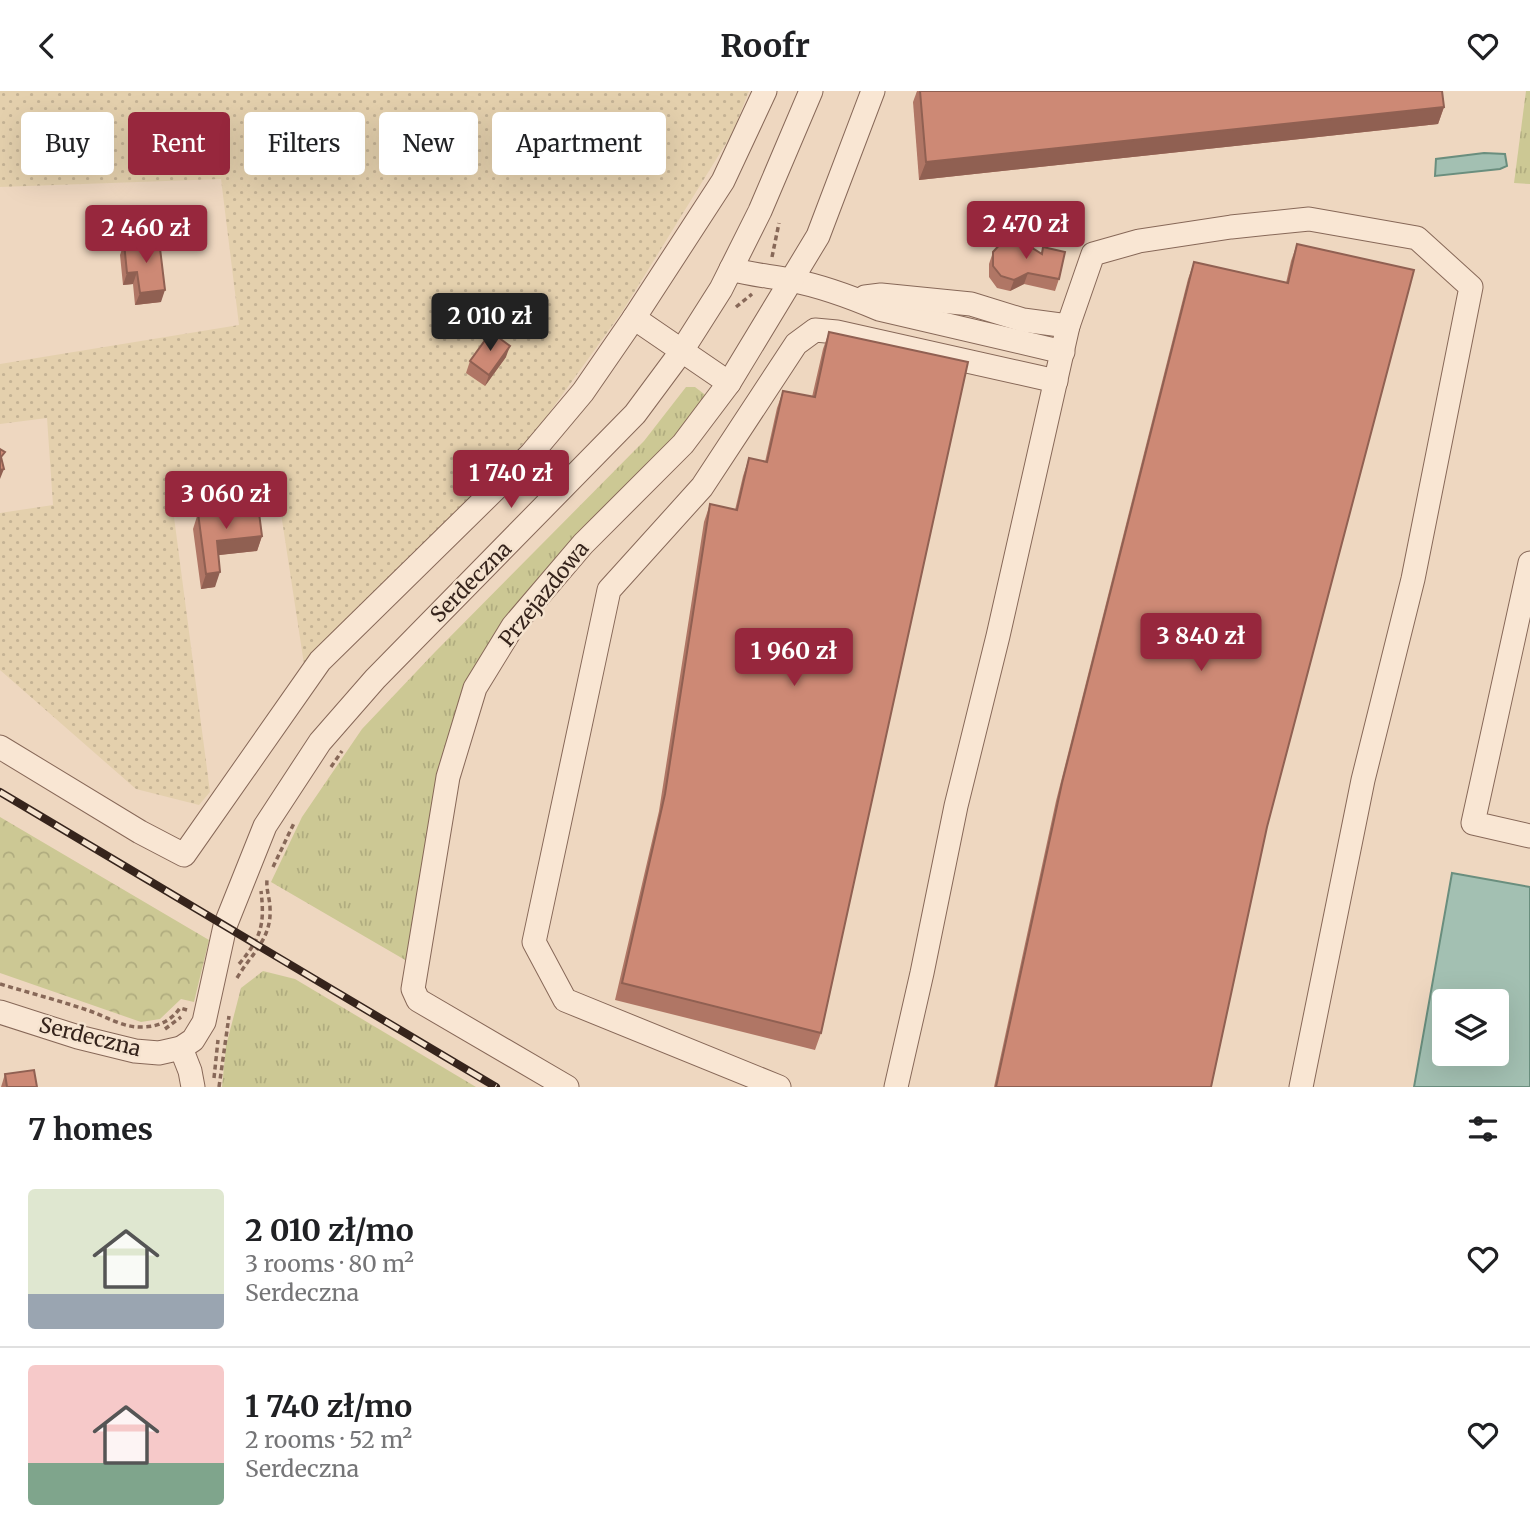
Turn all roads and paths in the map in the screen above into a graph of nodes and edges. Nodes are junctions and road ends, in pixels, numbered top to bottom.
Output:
1 (765, 91) edge
2 (811, 91) edge
3 (873, 91) edge
4 (779, 222) dead end
5 (748, 274) junction
6 (792, 280) junction
7 (855, 299) junction
8 (732, 303) dead end
9 (730, 316) dead end
10 (634, 318) junction
11 (1068, 326) junction
12 (681, 352) junction
13 (1063, 352) junction
14 (1056, 381) junction
15 (729, 383) junction
16 (1530, 563) edge
17 (0, 747) edge
18 (324, 767) dead end
19 (327, 772) dead end
20 (297, 816) dead end
21 (290, 821) dead end
22 (1530, 836) edge
23 (233, 971) dead end
24 (0, 984) edge
25 (233, 988) dead end
26 (230, 1010) dead end
27 (0, 1012) edge
28 (205, 1018) junction
29 (117, 1030) dead end
30 (158, 1032) dead end
31 (138, 1034) dead end
32 (181, 1048) junction
33 (193, 1087) edge
34 (213, 1087) edge
35 (219, 1087) edge
36 (567, 1087) edge
37 (779, 1087) edge
38 (896, 1087) edge
39 (1301, 1087) edge

1 - 10 street
2 - 5 street, Serdeczna
3 - 6 street, Przejazdowa
4 - 5 path
5 - 6 street
5 - 8 path
5 - 9 path
5 - 12 street, Serdeczna
6 - 7 street
6 - 15 street, Przejazdowa
7 - 11 street
7 - 13 street
10 - 12 street
10 - 17 street
11 - 13 street
11 - 39 street
12 - 15 street
12 - 28 street, Serdeczna
13 - 14 street
14 - 37 street
14 - 38 street
15 - 36 street, Przejazdowa
16 - 22 street
18 - 19 path
20 - 25 path
21 - 23 path
24 - 28 path
26 - 35 path
27 - 32 street, Serdeczna
28 - 30 path
28 - 32 street, Serdeczna
28 - 34 path
29 - 31 path
32 - 33 street

